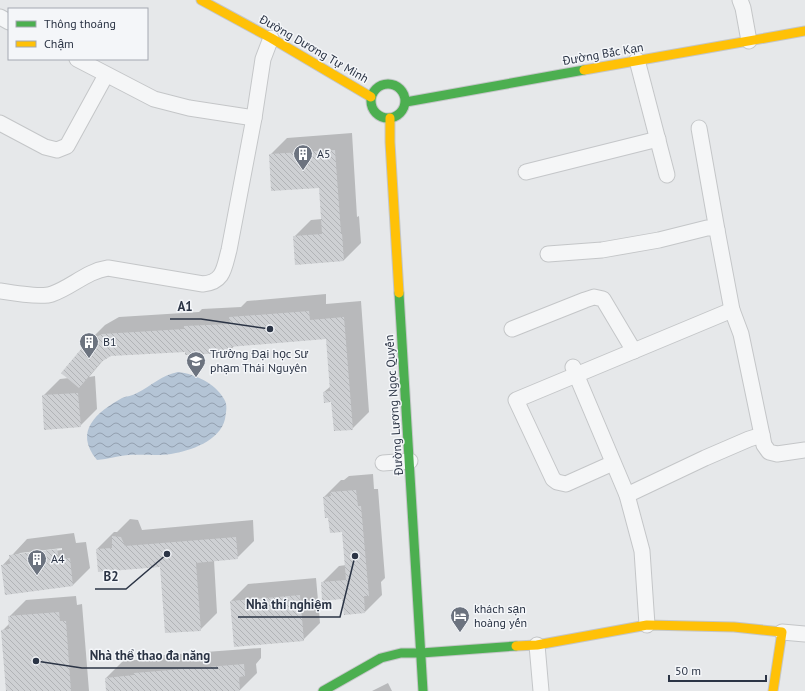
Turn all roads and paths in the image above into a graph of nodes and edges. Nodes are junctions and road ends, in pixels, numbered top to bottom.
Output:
1 (201, 0) edge
2 (740, 0) edge
3 (805, 31) edge
4 (271, 38) junction
5 (749, 41) junction
6 (79, 60) edge
7 (637, 60) junction
8 (106, 75) junction
9 (372, 97) junction
10 (406, 102) junction
11 (254, 118) junction
12 (390, 118) junction
13 (0, 123) edge
14 (699, 128) dead end
15 (658, 139) junction
16 (526, 172) dead end
17 (667, 175) dead end
18 (717, 230) junction
19 (548, 254) dead end
20 (0, 291) edge
21 (732, 310) junction
22 (512, 329) dead end
23 (634, 351) junction
24 (574, 372) junction
25 (762, 435) junction
26 (805, 450) edge
27 (410, 461) junction
28 (613, 463) junction
29 (383, 464) dead end
30 (627, 495) junction
31 (647, 625) junction
32 (782, 632) junction
33 (805, 634) edge
34 (537, 645) junction
35 (420, 653) junction
36 (323, 691) edge
37 (423, 691) edge
38 (541, 691) edge
39 (773, 691) edge

1 - 4 main road, Đường Dương Tự Minh
2 - 5 street
3 - 5 main road, Đường Bắc Kạn
4 - 9 main road, Đường Dương Tự Minh
4 - 11 street
5 - 7 main road, Đường Bắc Kạn
6 - 8 street
7 - 10 main road, Đường Bắc Kạn
7 - 15 street
8 - 11 street
8 - 13 street
9 - 10 main road
9 - 12 main road
10 - 12 main road
11 - 20 street
12 - 27 main road, Đường Lương Ngọc Quyến
14 - 18 street
15 - 16 street
15 - 17 street
18 - 19 street
18 - 21 street
21 - 23 street
21 - 25 street
22 - 23 street
23 - 24 street
24 - 28 street
24 - 28 street
25 - 26 street
25 - 30 street
27 - 29 street
27 - 35 main road, Đường Lương Ngọc Quyến
28 - 30 street
30 - 31 street
31 - 32 main road
31 - 34 main road
32 - 33 street
32 - 39 main road
34 - 35 main road
34 - 38 street
35 - 36 main road
35 - 37 main road, Đường Lương Ngọc Quyến

